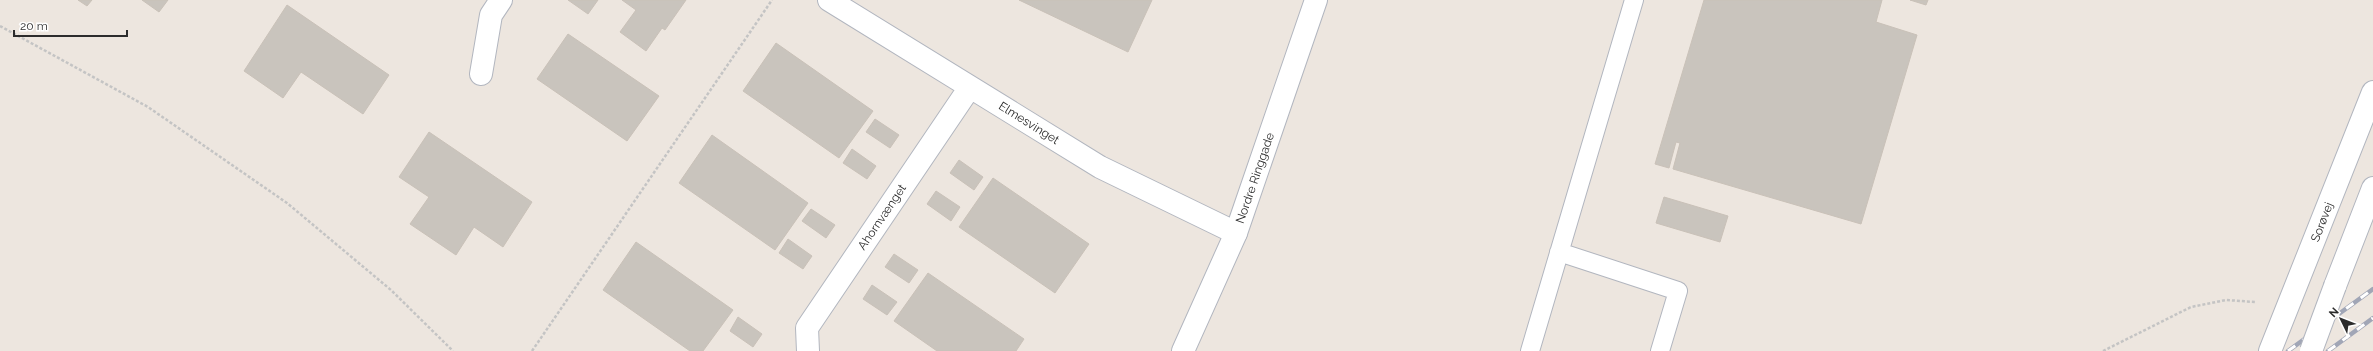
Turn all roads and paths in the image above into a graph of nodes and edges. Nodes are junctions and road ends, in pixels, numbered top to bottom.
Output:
1 (501, 0) edge
2 (772, 0) edge
3 (829, 0) edge
4 (1316, 0) edge
5 (1634, 0) edge
6 (0, 26) edge
7 (481, 74) dead end
8 (970, 87) junction
9 (2373, 92) edge
10 (2373, 188) edge
11 (1236, 233) junction
12 (1559, 252) junction
13 (2290, 304) junction
14 (453, 351) edge
15 (532, 351) edge
16 (808, 351) edge
17 (1183, 351) edge
18 (1530, 351) edge
19 (1660, 351) edge
20 (2103, 351) edge
21 (2270, 351) edge
22 (2311, 351) edge

1 - 7 street
2 - 15 path
3 - 8 street, Elmesvinget
4 - 11 street, Nordre Ringgade
5 - 12 lane
6 - 14 path
8 - 11 street, Elmesvinget
8 - 16 street, Ahornvænget
9 - 13 street, Sorøvej
10 - 22 street, bridge
11 - 17 street, Nordre Ringgade
12 - 18 lane
12 - 19 lane
13 - 20 path
13 - 21 street, Sorøvej

